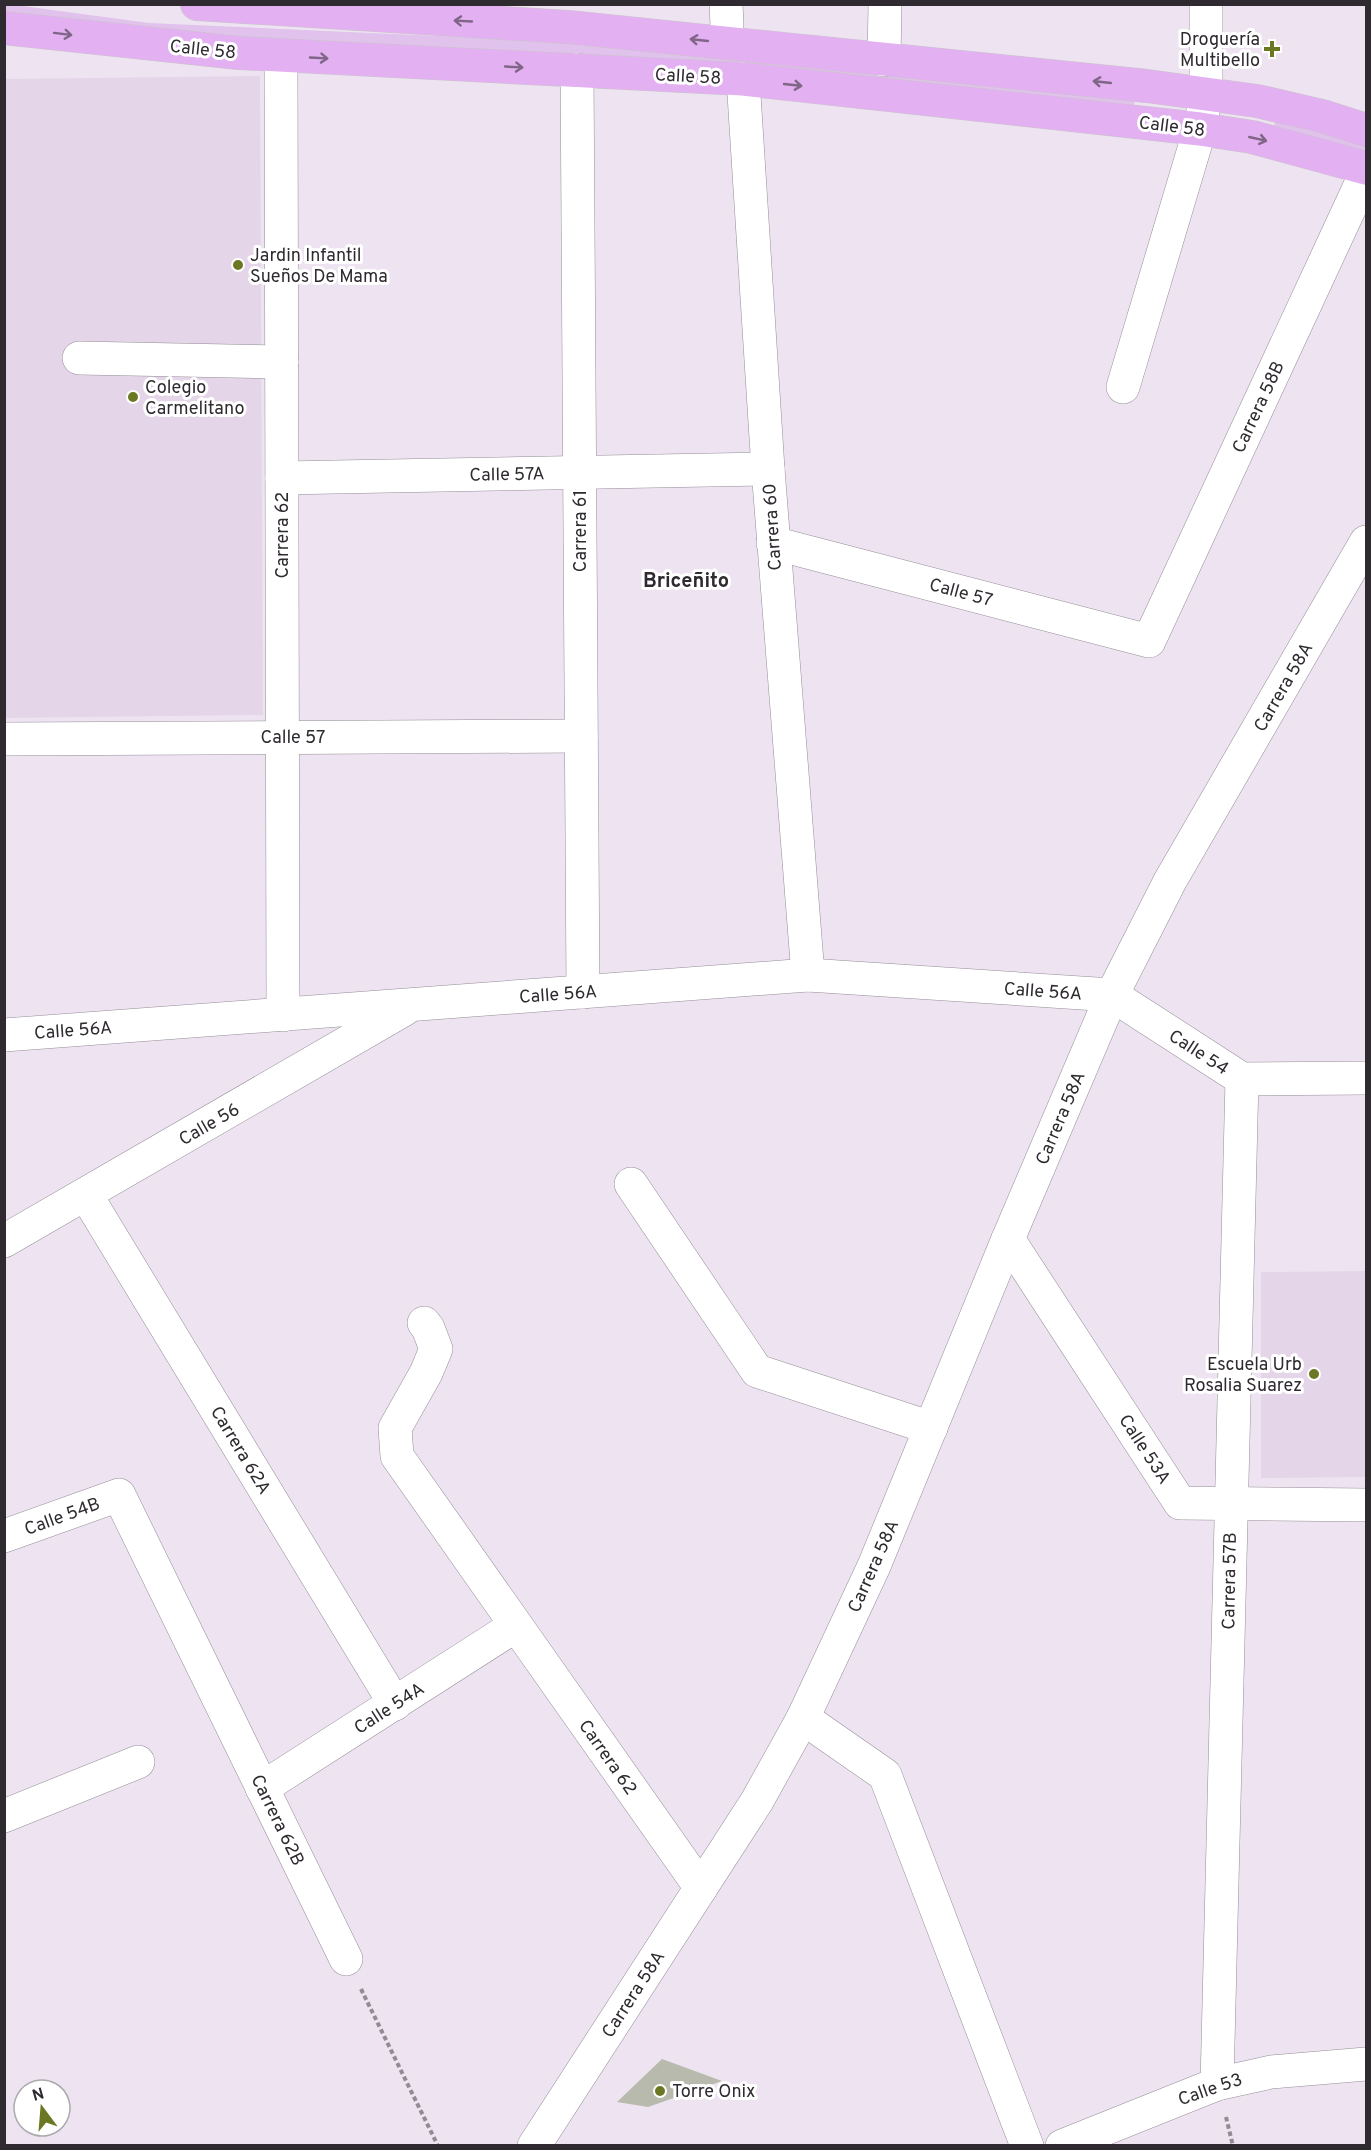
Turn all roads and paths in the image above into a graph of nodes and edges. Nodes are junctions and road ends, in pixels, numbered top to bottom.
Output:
1 (197, 4) edge
2 (885, 4) edge
3 (1206, 4) edge
4 (292, 7) edge
5 (568, 16) edge
6 (4, 28) edge
7 (281, 56) junction
8 (885, 60) junction
9 (577, 70) junction
10 (743, 79) junction
11 (1206, 93) junction
12 (1200, 129) junction
13 (1366, 130) edge
14 (1366, 168) edge
15 (1366, 173) edge
16 (79, 358) dead end
17 (282, 362) junction
18 (1124, 387) dead end
19 (768, 469) junction
20 (579, 473) junction
21 (282, 478) junction
22 (773, 543) junction
23 (1361, 562) edge
24 (1149, 641) joint
25 (581, 736) junction
26 (282, 738) junction
27 (4, 739) edge
28 (808, 975) junction
29 (583, 992) junction
30 (1112, 995) junction
31 (413, 1005) junction
32 (283, 1015) junction
33 (4, 1035) edge
34 (1366, 1078) edge
35 (1242, 1079) junction
36 (631, 1184) dead end
37 (87, 1195) junction
38 (1008, 1239) junction
39 (4, 1241) edge
40 (424, 1323) dead end
41 (931, 1428) junction
42 (118, 1495) joint
43 (1231, 1503) junction
44 (1366, 1505) edge
45 (4, 1536) edge
46 (515, 1626) junction
47 (395, 1704) junction
48 (803, 1718) junction
49 (138, 1762) dead end
50 (262, 1788) junction
51 (4, 1816) edge
52 (702, 1888) junction
53 (346, 1959) joint
54 (1366, 2064) edge
55 (1217, 2084) junction
56 (438, 2145) edge
57 (534, 2145) edge
58 (1027, 2145) edge
59 (1062, 2145) edge

1 - 4 main road, Calle 58
2 - 8 street
3 - 11 street
5 -> 4 main road, Calle 58
8 -> 5 main road, Calle 58
6 -> 7 main road, Calle 58
7 -> 9 main road, Calle 58
7 - 17 street, Carrera 62
11 -> 8 main road, Calle 58
9 - 10 main road, Calle 58
9 - 20 street, Carrera 61
10 -> 12 main road, Calle 58
10 - 19 street, Carrera 60
11 - 12 street
11 - 13 main road, Calle 58
12 -> 14 main road, Calle 58
12 - 18 street
15 - 24 street, Carrera 58B
16 - 17 street
17 - 21 street, Carrera 62
19 - 20 street, Calle 57A
19 - 22 street, Carrera 60
20 - 21 street, Calle 57A
20 - 25 street, Carrera 61
21 - 26 street, Carrera 62
22 - 24 street, Calle 57
22 - 28 street, Carrera 60
23 - 30 street, Carrera 58A
25 - 26 street, Calle 57
25 - 29 street, Carrera 61
26 - 27 street, Calle 57
26 - 32 street, Carrera 62
28 - 29 street, Calle 56A
28 - 30 street, Calle 56A
29 - 31 street, Calle 56A
30 - 35 street, Calle 54
30 - 38 street, Carrera 58A
31 - 32 street, Calle 56A
31 - 37 street, Calle 56
32 - 33 street, Calle 56A
34 - 35 street, Calle 54
35 - 43 street, Carrera 57B
36 - 41 street
37 - 39 street, Calle 56
37 - 47 street, Carrera 62A
38 - 41 street, Carrera 58A
38 - 43 street, Calle 53A
40 - 46 street, Carrera 62
41 - 48 street, Carrera 58A
42 - 45 street, Calle 54B
42 - 50 street, Carrera 62B
43 - 44 street, Calle 53A
43 - 55 street, Carrera 57B
46 - 47 street, Calle 54A
46 - 52 street, Carrera 62
47 - 50 street, Calle 54A
48 - 52 street, Carrera 58A
48 - 58 street
49 - 51 street
50 - 53 street, Carrera 62B
52 - 57 street, Carrera 58A
53 - 56 path
54 - 55 street, Calle 53
55 - 59 street, Calle 53

